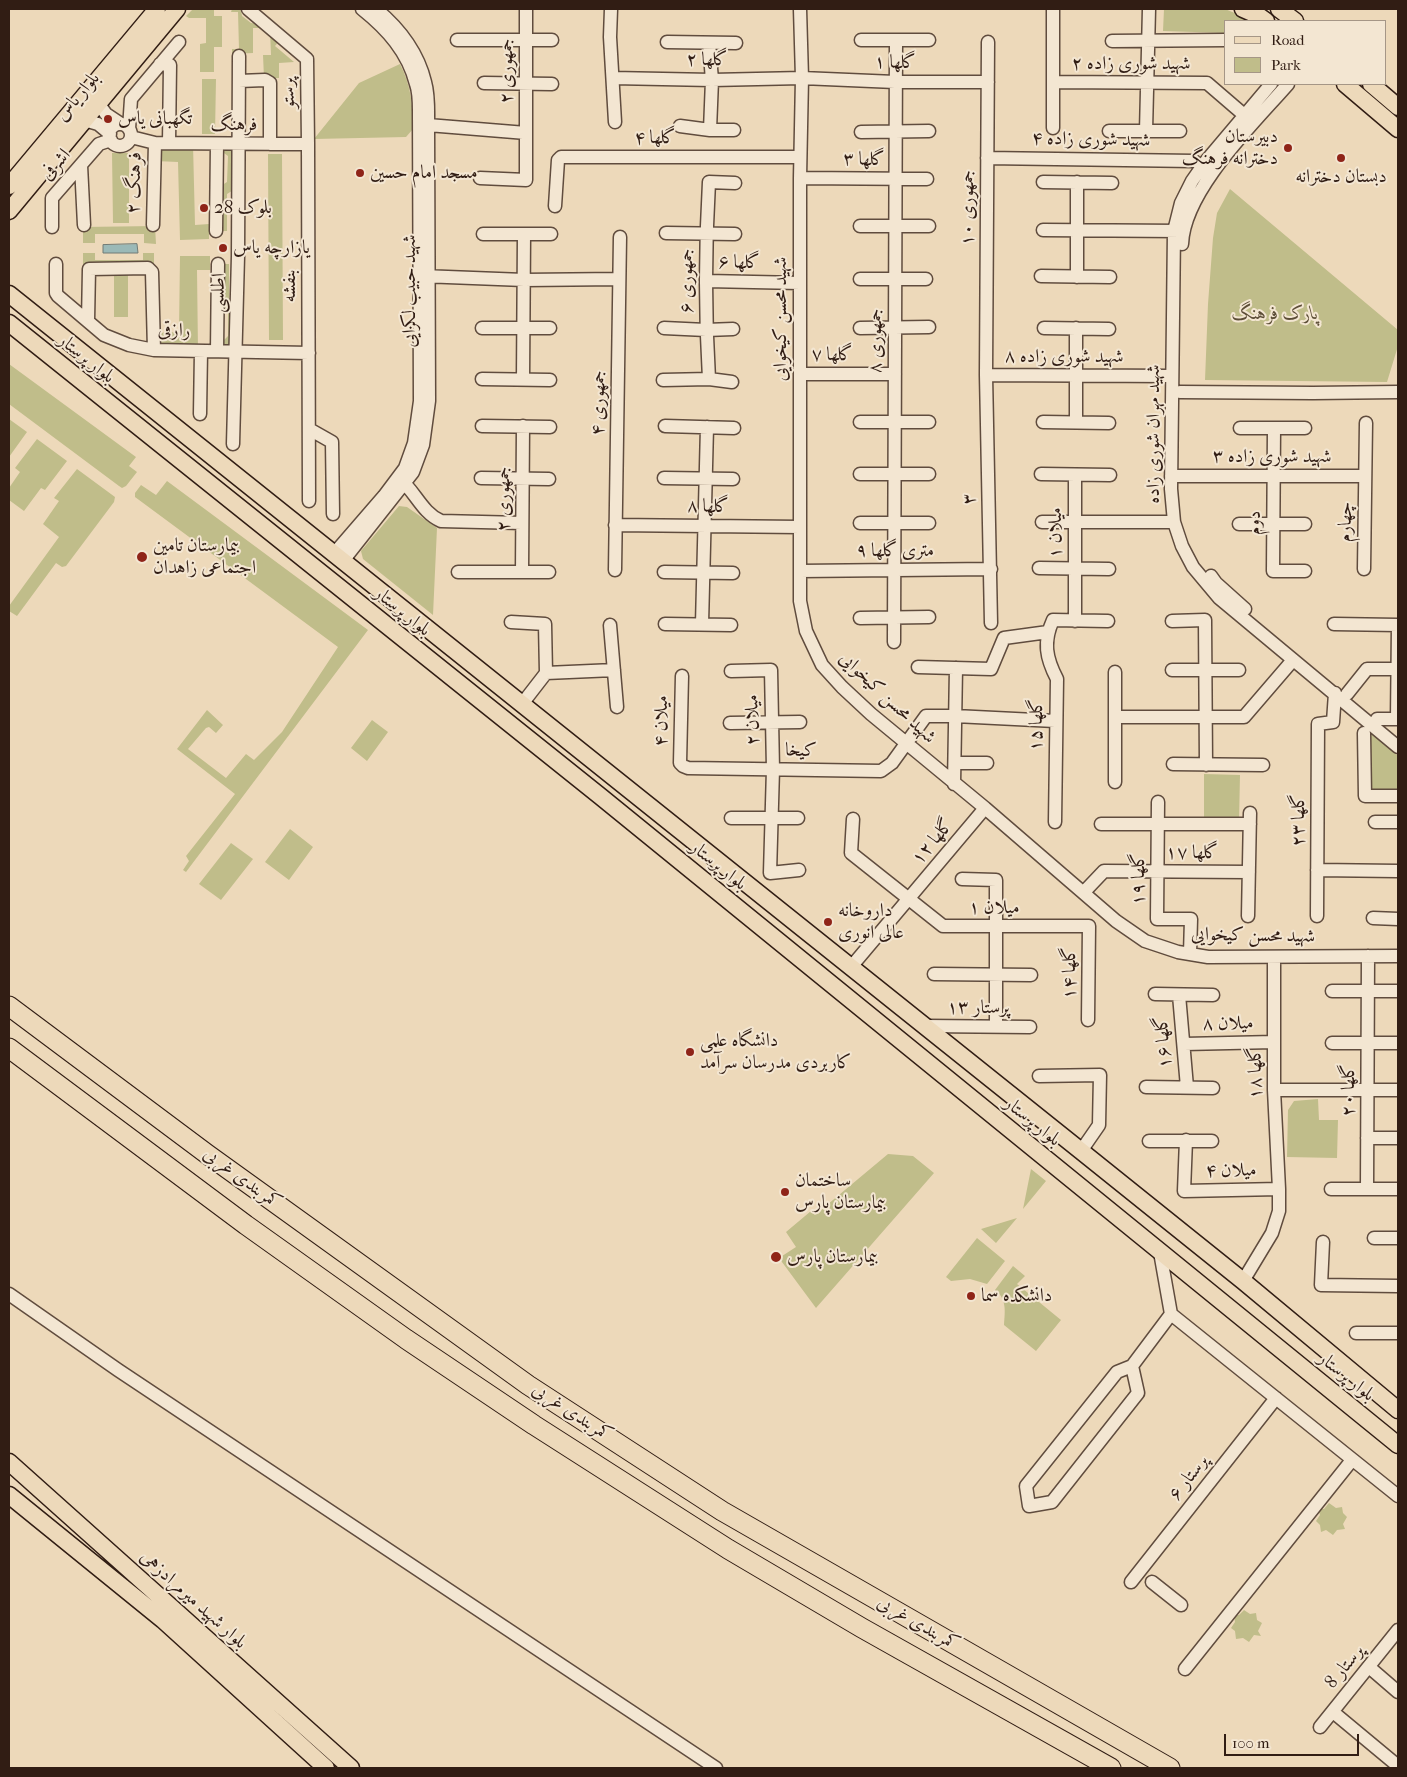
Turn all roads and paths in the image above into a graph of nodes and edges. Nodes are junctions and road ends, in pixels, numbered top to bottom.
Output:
1 (157, 9) edge
2 (177, 9) edge
3 (248, 9) edge
4 (362, 9) edge
5 (376, 9) edge
6 (526, 9) edge
7 (610, 9) edge
8 (800, 9) edge
9 (1053, 9) edge
10 (1149, 9) edge
11 (1243, 9) edge
12 (1279, 9) edge
13 (1264, 20) edge
14 (1294, 20) edge
15 (457, 40) dead end
16 (526, 40) junction
17 (552, 40) dead end
18 (861, 40) dead end
19 (896, 40) junction
20 (929, 40) dead end
21 (1112, 40) dead end
22 (1148, 40) junction
23 (1224, 40) edge
24 (179, 42) dead end
25 (667, 42) dead end
26 (988, 42) dead end
27 (709, 43) junction
28 (736, 43) dead end
29 (239, 56) dead end
30 (160, 64) junction
31 (613, 78) junction
32 (802, 78) junction
33 (712, 80) junction
34 (239, 81) junction
35 (896, 82) junction
36 (988, 82) junction
37 (1054, 82) junction
38 (484, 83) dead end
39 (1147, 83) junction
40 (526, 84) junction
41 (552, 84) dead end
42 (1270, 85) edge
43 (1287, 85) edge
44 (1346, 85) edge
45 (1372, 85) edge
46 (98, 103) junction
47 (1398, 106) edge
48 (1249, 119) junction
49 (84, 120) junction
50 (615, 122) dead end
51 (428, 125) junction
52 (680, 126) dead end
53 (1054, 128) dead end
54 (1398, 129) edge
55 (127, 130) junction
56 (710, 130) junction
57 (734, 130) dead end
58 (929, 131) dead end
59 (1109, 131) dead end
60 (1146, 131) junction
61 (1180, 131) dead end
62 (860, 132) dead end
63 (895, 132) junction
64 (526, 133) junction
65 (110, 138) junction
66 (424, 141) junction
67 (155, 143) junction
68 (169, 144) junction
69 (217, 144) junction
70 (240, 144) junction
71 (270, 144) junction
72 (308, 144) junction
73 (800, 157) junction
74 (987, 158) junction
75 (1194, 161) dead end
76 (81, 165) junction
77 (480, 178) dead end
78 (800, 178) junction
79 (895, 179) junction
80 (927, 179) dead end
81 (1043, 182) dead end
82 (1077, 182) junction
83 (736, 183) dead end
84 (1112, 183) dead end
85 (9, 186) edge
86 (555, 206) dead end
87 (9, 211) edge
88 (84, 225) dead end
89 (153, 225) dead end
90 (860, 226) dead end
91 (895, 226) junction
92 (929, 226) dead end
93 (52, 227) dead end
94 (1044, 230) dead end
95 (1077, 230) junction
96 (216, 231) dead end
97 (1178, 231) junction
98 (666, 233) dead end
99 (483, 234) dead end
100 (524, 234) junction
101 (550, 234) dead end
102 (706, 234) junction
103 (735, 234) dead end
104 (620, 236) dead end
105 (56, 264) dead end
106 (218, 264) dead end
107 (428, 276) junction
108 (1041, 276) dead end
109 (1077, 276) junction
110 (1110, 277) dead end
111 (860, 279) dead end
112 (895, 279) junction
113 (926, 279) dead end
114 (524, 280) junction
115 (619, 280) junction
116 (707, 281) junction
117 (800, 283) junction
118 (9, 294) edge
119 (88, 321) junction
120 (9, 323) edge
121 (482, 328) dead end
122 (523, 328) junction
123 (550, 328) dead end
124 (664, 328) dead end
125 (733, 328) dead end
126 (860, 328) dead end
127 (895, 328) junction
128 (929, 328) dead end
129 (1044, 328) dead end
130 (1076, 328) junction
131 (1109, 329) dead end
132 (706, 330) junction
133 (154, 350) junction
134 (201, 351) junction
135 (217, 351) junction
136 (236, 352) junction
137 (309, 354) junction
138 (800, 374) junction
139 (895, 374) junction
140 (986, 375) junction
141 (1076, 375) junction
142 (1172, 376) junction
143 (482, 379) dead end
144 (523, 379) junction
145 (550, 380) dead end
146 (663, 380) dead end
147 (709, 380) junction
148 (732, 382) dead end
149 (1180, 392) junction
150 (1398, 392) edge
151 (150, 408) junction
152 (200, 414) dead end
153 (860, 422) dead end
154 (894, 422) junction
155 (929, 422) dead end
156 (1043, 422) dead end
157 (1076, 422) junction
158 (1109, 423) dead end
159 (1366, 423) dead end
160 (137, 426) junction
161 (482, 426) dead end
162 (523, 426) junction
163 (666, 426) dead end
164 (707, 426) junction
165 (550, 427) dead end
166 (309, 428) junction
167 (734, 428) dead end
168 (1240, 428) dead end
169 (1274, 428) junction
170 (1305, 428) dead end
171 (233, 444) dead end
172 (860, 474) dead end
173 (894, 474) junction
174 (929, 474) dead end
175 (1041, 474) dead end
176 (1076, 474) junction
177 (1110, 475) dead end
178 (1175, 476) junction
179 (1274, 476) junction
180 (1366, 476) junction
181 (481, 478) dead end
182 (523, 478) junction
183 (664, 478) dead end
184 (705, 478) junction
185 (549, 479) dead end
186 (733, 480) dead end
187 (405, 483) junction
188 (309, 501) dead end
189 (333, 514) dead end
190 (929, 522) dead end
191 (1042, 522) dead end
192 (1075, 522) junction
193 (1174, 522) junction
194 (522, 523) junction
195 (860, 523) dead end
196 (894, 523) junction
197 (1240, 524) dead end
198 (1273, 524) junction
199 (1305, 524) dead end
200 (615, 525) junction
201 (704, 526) junction
202 (800, 527) junction
203 (338, 558) junction
204 (1039, 568) dead end
205 (991, 569) junction
206 (1075, 569) junction
207 (1109, 569) dead end
208 (615, 570) dead end
209 (800, 570) junction
210 (894, 570) junction
211 (1364, 570) dead end
212 (703, 571) junction
213 (1305, 571) dead end
214 (458, 572) dead end
215 (522, 572) junction
216 (549, 572) dead end
217 (664, 572) dead end
218 (733, 573) dead end
219 (860, 618) dead end
220 (894, 618) junction
221 (929, 618) dead end
222 (1075, 621) junction
223 (1108, 621) dead end
224 (1172, 621) dead end
225 (511, 622) dead end
226 (991, 623) dead end
227 (665, 624) dead end
228 (702, 624) junction
229 (1334, 624) dead end
230 (610, 625) dead end
231 (731, 625) dead end
232 (1398, 625) edge
233 (1048, 632) junction
234 (894, 642) dead end
235 (1293, 660) junction
236 (918, 667) dead end
237 (956, 668) junction
238 (1398, 669) edge
239 (614, 670) junction
240 (1172, 670) dead end
241 (1205, 670) junction
242 (1240, 670) dead end
243 (731, 671) dead end
244 (1115, 672) dead end
245 (546, 673) junction
246 (682, 676) dead end
247 (1341, 694) junction
248 (522, 704) junction
249 (617, 707) dead end
250 (955, 716) junction
251 (1206, 717) junction
252 (1115, 718) junction
253 (1377, 719) junction
254 (1398, 719) edge
255 (730, 722) dead end
256 (773, 722) junction
257 (800, 722) dead end
258 (1055, 722) junction
259 (1364, 734) dead end
260 (1398, 737) edge
261 (907, 744) junction
262 (1398, 747) edge
263 (955, 763) junction
264 (987, 763) dead end
265 (1174, 764) dead end
266 (1206, 764) junction
267 (1262, 765) dead end
268 (684, 766) joint
269 (773, 769) junction
270 (1115, 782) dead end
271 (954, 784) junction
272 (1398, 796) edge
273 (1158, 802) dead end
274 (985, 808) junction
275 (731, 818) dead end
276 (771, 818) junction
277 (798, 818) dead end
278 (852, 820) dead end
279 (1055, 822) dead end
280 (1375, 822) dead end
281 (1398, 822) edge
282 (1101, 824) dead end
283 (1158, 824) junction
284 (799, 870) dead end
285 (1317, 870) junction
286 (1158, 871) junction
287 (1398, 871) edge
288 (1249, 872) junction
289 (962, 879) dead end
290 (1084, 892) junction
291 (909, 899) junction
292 (1248, 916) dead end
293 (1317, 916) dead end
294 (1372, 918) dead end
295 (1398, 919) edge
296 (996, 926) junction
297 (1089, 926) joint
298 (814, 937) junction
299 (1190, 954) junction
300 (1368, 956) junction
301 (1398, 956) edge
302 (798, 957) junction
303 (1274, 957) junction
304 (851, 967) junction
305 (934, 974) dead end
306 (996, 974) junction
307 (1031, 975) dead end
308 (1332, 991) dead end
309 (1398, 991) edge
310 (1368, 992) junction
311 (1155, 994) dead end
312 (1179, 994) junction
313 (1213, 995) dead end
314 (9, 1006) edge
315 (1088, 1020) dead end
316 (926, 1026) junction
317 (996, 1026) junction
318 (1030, 1027) dead end
319 (1274, 1042) junction
320 (1332, 1043) dead end
321 (1367, 1043) junction
322 (1398, 1043) edge
323 (1184, 1044) junction
324 (9, 1048) edge
325 (1039, 1076) dead end
326 (1146, 1087) dead end
327 (1186, 1087) junction
328 (1213, 1088) dead end
329 (1274, 1090) junction
330 (1367, 1090) junction
331 (1398, 1090) edge
332 (1367, 1138) junction
333 (1398, 1138) edge
334 (1186, 1140) junction
335 (1149, 1141) dead end
336 (1212, 1141) dead end
337 (1081, 1151) junction
338 (1331, 1189) dead end
339 (1367, 1189) junction
340 (1398, 1189) edge
341 (1279, 1190) junction
342 (1374, 1238) dead end
343 (1398, 1238) edge
344 (1324, 1242) dead end
345 (1160, 1252) junction
346 (1243, 1281) junction
347 (1398, 1286) edge
348 (9, 1294) edge
349 (1171, 1314) junction
350 (1356, 1333) dead end
351 (1398, 1333) edge
352 (1132, 1366) junction
353 (1276, 1398) junction
354 (1397, 1407) edge
355 (1398, 1445) edge
356 (1352, 1460) junction
357 (9, 1462) edge
358 (9, 1495) edge
359 (1398, 1496) edge
360 (1131, 1582) dead end
361 (1152, 1582) dead end
362 (1181, 1605) dead end
363 (1398, 1630) edge
364 (1369, 1667) junction
365 (1185, 1669) dead end
366 (1398, 1692) edge
367 (1333, 1712) junction
368 (1320, 1727) dead end
369 (1398, 1766) edge
370 (326, 1768) edge
371 (351, 1768) edge
372 (716, 1768) edge
373 (1111, 1768) edge
374 (1170, 1768) edge

1 - 85 main road, بلوار یاس
2 - 46 main road, بلوار یاس
3 - 72 street, پرستو
4 - 66 street, شهید حبیب لکزایی
5 - 51 street, شهید حبیب لکزایی
6 - 16 street, جمهوری ۲
7 - 31 street
8 - 32 street, شهید محسن کیخوایی
9 - 37 street
10 - 22 street
11 - 13 main road
12 - 14 main road
15 - 16 street
16 - 17 street
16 - 40 street, جمهوری ۲
18 - 19 street
19 - 20 street
19 - 35 street, جمهوری ۸
21 - 22 street
22 - 23 street
22 - 39 street
24 - 30 street
25 - 27 street
26 - 36 street, جمهوری ۱۰
27 - 28 street
27 - 33 street
29 - 34 street, اطلسی
30 - 55 street
30 - 68 street
31 - 33 street, گلها ۲
31 - 50 street
32 - 33 street, گلها ۲
32 - 35 street, گلها ۱
32 - 73 street, شهید محسن کیخوایی
33 - 56 street
34 - 70 street, اطلسی
34 - 71 street
35 - 36 street, گلها ۱
35 - 63 street, جمهوری ۸
36 - 74 street, جمهوری ۱۰
37 - 39 street, شهید شوری زاده ۲
37 - 53 street
38 - 40 street
39 - 48 street, شهید شوری زاده ۲
39 - 60 street
40 - 41 street
40 - 64 street, جمهوری ۲
42 - 48 street, شهید مهران شوری زاده
43 - 48 street, شهید مهران شوری زاده
44 - 54 main road
45 - 47 main road
46 - 49 main road, بلوار یاس
46 - 55 street
48 - 97 street, شهید مهران شوری زاده
49 - 65 street
49 - 87 main road, بلوار یاس
51 - 64 street, جمهوری ۲
51 - 66 street, شهید حبیب لکزایی
52 - 56 street
55 - 65 street
55 - 65 street
55 - 67 street, فرهنگ
56 - 57 street
58 - 63 street
59 - 60 street
60 - 61 street
62 - 63 street
63 - 79 street, جمهوری ۸
64 - 77 street, جمهوری ۲
65 - 76 street, اشرفی
66 - 107 street, شهید حبیب لکزایی
67 - 68 street, فرهنگ
67 - 89 street, فرهنگ ۲
68 - 69 street, فرهنگ
69 - 70 street, فرهنگ
69 - 96 street
70 - 71 street, فرهنگ
70 - 136 street, اطلسی
71 - 72 street, فرهنگ
72 - 137 street, بنفشه
73 - 78 street, شهید محسن کیخوایی
73 - 86 street, گلها ۴
74 - 75 street, شهید شوری زاده ۴
74 - 140 street, جمهوری ۱۰
76 - 88 street
76 - 93 street, اشرفی
78 - 79 street, گلها ۳
78 - 117 street, شهید محسن کیخوایی
79 - 80 street, گلها ۳
79 - 91 street, جمهوری ۸
81 - 82 street
82 - 84 street
82 - 95 street
83 - 102 street, جمهوری ۶
90 - 91 street
91 - 92 street
91 - 112 street, جمهوری ۸
94 - 95 street
95 - 97 street
95 - 109 street
97 - 142 street, شهید مهران شوری زاده
97 - 149 street, شهید مهران شوری زاده
98 - 102 street
99 - 100 street
100 - 101 street
100 - 114 street
102 - 103 street
102 - 116 street, جمهوری ۶
104 - 115 street, جمهوری ۴
105 - 119 street, رازقی
106 - 135 street
107 - 114 street
107 - 187 street, شهید حبیب لکزایی
108 - 109 street
109 - 110 street
111 - 112 street
112 - 113 street
112 - 127 street, جمهوری ۸
114 - 115 street
114 - 122 street
115 - 200 street, جمهوری ۴
116 - 117 street, گلها ۶
116 - 132 street, جمهوری ۶
117 - 138 street, شهید محسن کیخوایی
118 - 151 main road, بلوار پرستار
119 - 133 street, رازقی
119 - 133 street
120 - 160 main road, بلوار پرستار
121 - 122 street
122 - 123 street
122 - 144 street
124 - 132 street
125 - 132 street
126 - 127 street
127 - 128 street
127 - 139 street, جمهوری ۸
129 - 130 street
130 - 131 street
130 - 141 street
132 - 147 street, جمهوری ۶
133 - 134 street, رازقی
134 - 135 street, رازقی
134 - 152 street
135 - 136 street, رازقی
136 - 137 street, رازقی
136 - 171 street, اطلسی
137 - 166 street, بنفشه
138 - 139 street, گلها ۷
138 - 202 street, شهید محسن کیخوایی
139 - 154 street, جمهوری ۸
140 - 141 street, شهید شوری زاده ۸
140 - 205 street, ۳
141 - 142 street, شهید شوری زاده ۸
141 - 157 street
142 - 178 street, شهید مهران شوری زاده
143 - 144 street
144 - 145 street
146 - 147 street
147 - 148 street
149 - 150 street
149 - 178 street, شهید مهران شوری زاده
151 - 160 main road
151 - 203 main road, بلوار پرستار
153 - 154 street
154 - 155 street
154 - 173 street, جمهوری ۸
156 - 157 street
157 - 158 street
159 - 180 street, چهارم
160 - 302 main road, بلوار پرستار
161 - 162 street
162 - 165 street
162 - 182 street, جمهوری ۲
163 - 164 street
164 - 167 street
164 - 184 street
166 - 188 street, بنفشه
166 - 189 street
168 - 169 street
169 - 170 street
169 - 179 street, دوم
172 - 173 street
173 - 174 street
173 - 196 street, جمهوری ۸
175 - 176 street
176 - 177 street
176 - 192 street, میلان ۱
178 - 179 street, شهید شوری زاده ۳
178 - 193 street, شهید مهران شوری زاده
178 - 247 street, شهید مهران شوری زاده
179 - 180 street, شهید شوری زاده ۳
179 - 198 street, دوم
180 - 211 street, چهارم
181 - 182 street
182 - 185 street
182 - 194 street, جمهوری ۲
183 - 184 street
184 - 186 street
184 - 201 street
187 - 194 street
187 - 203 street, شهید حبیب لکزایی
190 - 196 street
191 - 192 street
192 - 193 street
192 - 206 street, میلان ۱
193 - 235 street, شهید مهران شوری زاده
194 - 215 street, جمهوری ۲
195 - 196 street
196 - 210 street, جمهوری ۸
197 - 198 street
198 - 199 street
198 - 213 street, دوم
200 - 201 street, گلها ۸
200 - 208 street, جمهوری ۴
201 - 202 street, گلها ۸
201 - 212 street
202 - 209 street, شهید محسن کیخوایی
203 - 248 main road, بلوار پرستار
204 - 206 street
205 - 210 street, ۹ متری گلها
205 - 226 street, ۳
206 - 207 street
206 - 222 street, میلان ۱
209 - 210 street, ۹ متری گلها
209 - 261 street, شهید محسن کیخوایی
210 - 220 street, جمهوری ۸
212 - 217 street
212 - 218 street
212 - 228 street
214 - 215 street
215 - 216 street
219 - 220 street
220 - 221 street
220 - 234 street, جمهوری ۸
222 - 223 street
222 - 233 street
224 - 241 street
225 - 245 street
227 - 228 street
228 - 231 street
229 - 232 street
230 - 239 street
232 - 238 street
233 - 237 street
233 - 258 street, گلها ۱۵
235 - 247 street, شهید مهران شوری زاده
235 - 251 street
236 - 237 street
237 - 250 street
238 - 247 street
238 - 254 street
239 - 245 street
239 - 249 street
240 - 241 street
241 - 242 street
241 - 251 street
243 - 256 street, میلان ۲
244 - 252 street
245 - 248 street
246 - 268 street, میلان ۴
247 - 253 street, شهید مهران شوری زاده
247 - 262 street, شهید مهران شوری زاده
247 - 285 street, گلها ۲۳
248 - 298 main road, بلوار پرستار
250 - 258 street
250 - 261 street, کیخا
250 - 263 street
251 - 252 street
251 - 266 street
252 - 270 street
253 - 254 street
253 - 260 street, شهید مهران شوری زاده
255 - 256 street
256 - 257 street
256 - 269 street, میلان ۲
258 - 279 street, گلها ۱۵
259 - 272 street
261 - 269 street, کیخا
261 - 271 street, شهید محسن کیخوایی
263 - 264 street
263 - 271 street
265 - 266 street
266 - 267 street
268 - 269 street, کیخا
269 - 276 street
271 - 274 street, شهید محسن کیخوایی
273 - 283 street, گلها ۱۹
274 - 290 street, شهید محسن کیخوایی
274 - 291 street, گلها ۱۲
275 - 276 street
276 - 277 street
276 - 284 street
278 - 291 street
280 - 281 street
282 - 283 street
283 - 286 street, گلها ۱۹
283 - 288 street
285 - 287 street
285 - 293 street, گلها ۲۳
286 - 288 street, گلها ۱۷
286 - 290 street, گلها ۱۷
286 - 299 street, گلها ۱۹
288 - 292 street
289 - 296 street
290 - 299 street, شهید محسن کیخوایی
291 - 296 street, میلان ۱
291 - 304 street, گلها ۱۲
294 - 295 street
296 - 297 street, میلان ۱
296 - 306 street
297 - 315 street, گلها ۱۴
298 - 302 main road
298 - 304 main road, بلوار پرستار
299 - 303 street, شهید محسن کیخوایی
300 - 301 street, شهید محسن کیخوایی
300 - 303 street, شهید محسن کیخوایی
300 - 310 street, گلها ۲۰
302 - 345 main road, بلوار پرستار
303 - 319 street, گلها ۱۸
304 - 316 main road, بلوار پرستار
305 - 306 street
306 - 307 street
306 - 317 street
308 - 310 street
309 - 310 street
310 - 321 street, گلها ۲۰
311 - 312 street
312 - 313 street
312 - 323 street, گلها ۱۶
314 - 374 highway, کمربندی غربی
316 - 317 street, پرستار ۱۳
316 - 337 main road, بلوار پرستار
317 - 318 street, پرستار ۱۳
319 - 323 street, میلان ۸
319 - 329 street, گلها ۱۸
320 - 321 street
321 - 322 street
321 - 330 street, گلها ۲۰
323 - 327 street, گلها ۱۶
324 - 373 highway, کمربندی غربی
325 - 337 street
326 - 327 street
327 - 328 street
329 - 330 street
329 - 341 street, گلها ۱۸
330 - 331 street
330 - 332 street, گلها ۲۰
332 - 333 street
332 - 339 street, گلها ۲۰
334 - 335 street
334 - 336 street
334 - 341 street, میلان ۴
337 - 346 main road, بلوار پرستار
338 - 339 street
339 - 340 street
341 - 346 street, گلها ۱۸
342 - 343 street
344 - 347 street
345 - 349 street
345 - 355 main road, بلوار پرستار
346 - 354 main road, بلوار پرستار
348 - 372 street
349 - 352 street
349 - 353 street
350 - 351 street
352 - 352 street
353 - 356 street
353 - 360 street, پرستار ۶
356 - 359 street
356 - 365 street
357 - 371 main road, بلوار شهید میرمرادزهی
358 - 370 main road, بلوار شهید میرمرادزهی
361 - 362 street
363 - 364 street, پرستار 8
364 - 366 street
364 - 367 street, پرستار 8
367 - 368 street, پرستار 8
367 - 369 street

